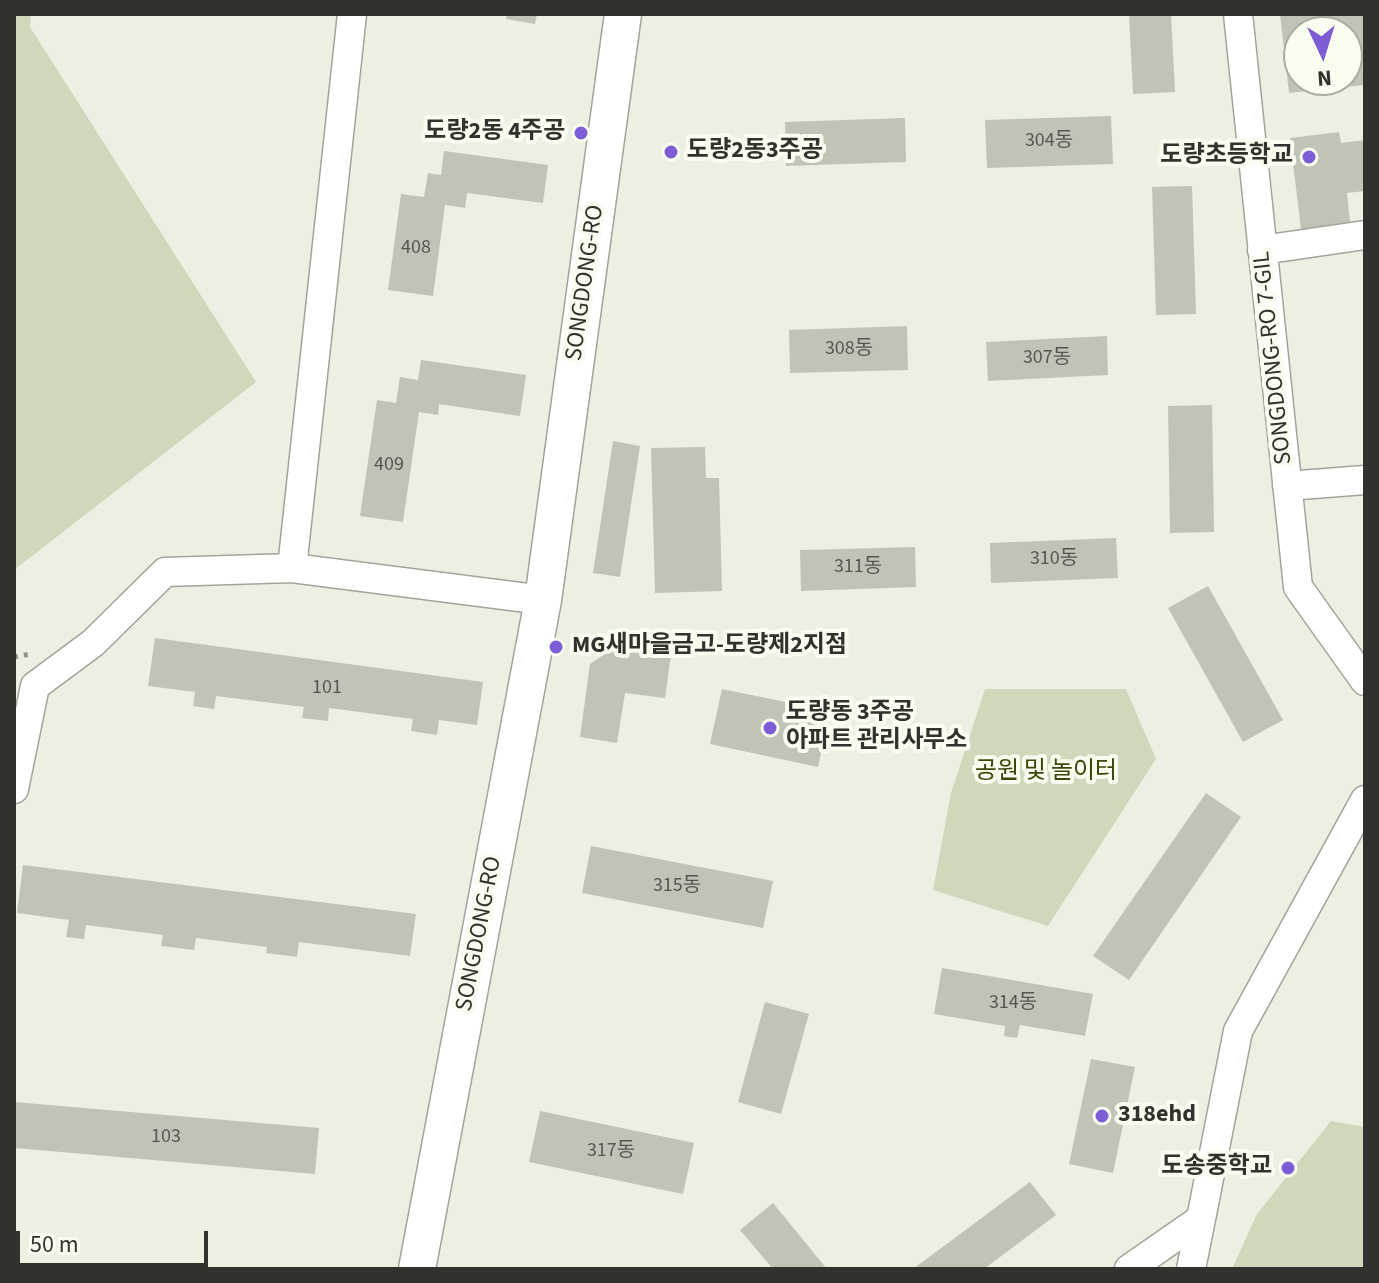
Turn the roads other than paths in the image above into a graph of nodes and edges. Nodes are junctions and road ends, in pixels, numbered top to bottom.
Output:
1 (352, 14) edge
2 (623, 14) edge
3 (1238, 14) edge
4 (1365, 235) edge
5 (1262, 250) junction
6 (1365, 480) edge
7 (1287, 486) junction
8 (292, 568) junction
9 (543, 600) junction
10 (1365, 681) edge
11 (14, 789) edge
12 (1365, 800) edge
13 (1201, 1219) junction
14 (417, 1269) edge
15 (1129, 1269) edge
16 (1191, 1269) edge

1 - 8 street
2 - 9 street, SONGDONG-RO
3 - 5 street, SONGDONG-RO 7-GIL
4 - 5 street
5 - 7 street, SONGDONG-RO 7-GIL
6 - 7 street
7 - 10 street, SONGDONG-RO 7-GIL
8 - 9 street
8 - 11 street
9 - 14 street, SONGDONG-RO
12 - 13 street
13 - 15 street
13 - 16 street

